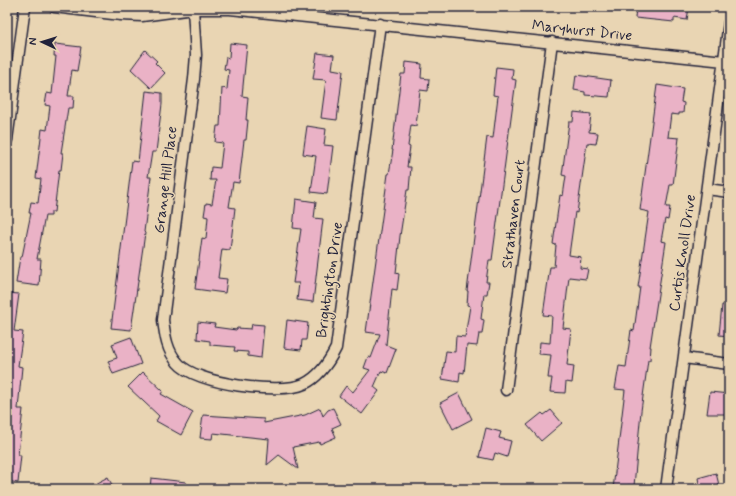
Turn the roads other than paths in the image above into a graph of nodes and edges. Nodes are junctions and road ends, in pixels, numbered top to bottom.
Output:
1 (25, 7) edge
2 (54, 7) edge
3 (193, 9) junction
4 (729, 22) edge
5 (380, 24) junction
6 (552, 42) junction
7 (724, 62) junction
8 (7, 140) edge
9 (707, 190) junction
10 (729, 192) edge
11 (170, 352) joint
12 (684, 358) junction
13 (729, 364) edge
14 (506, 390) dead end
15 (666, 489) edge

1 - 8 street
2 - 3 street, Maryhurst Drive
3 - 5 street, Maryhurst Drive
3 - 11 street, Grange Hill Place
4 - 7 street, Curtis Knoll Drive
5 - 6 street, Maryhurst Drive
5 - 11 street, Brightington Drive
6 - 7 street, Maryhurst Drive
6 - 14 street, Strathaven Court
7 - 9 street, Curtis Knoll Drive
9 - 10 street
9 - 12 street, Curtis Knoll Drive
12 - 13 street
12 - 15 street, Curtis Knoll Drive

